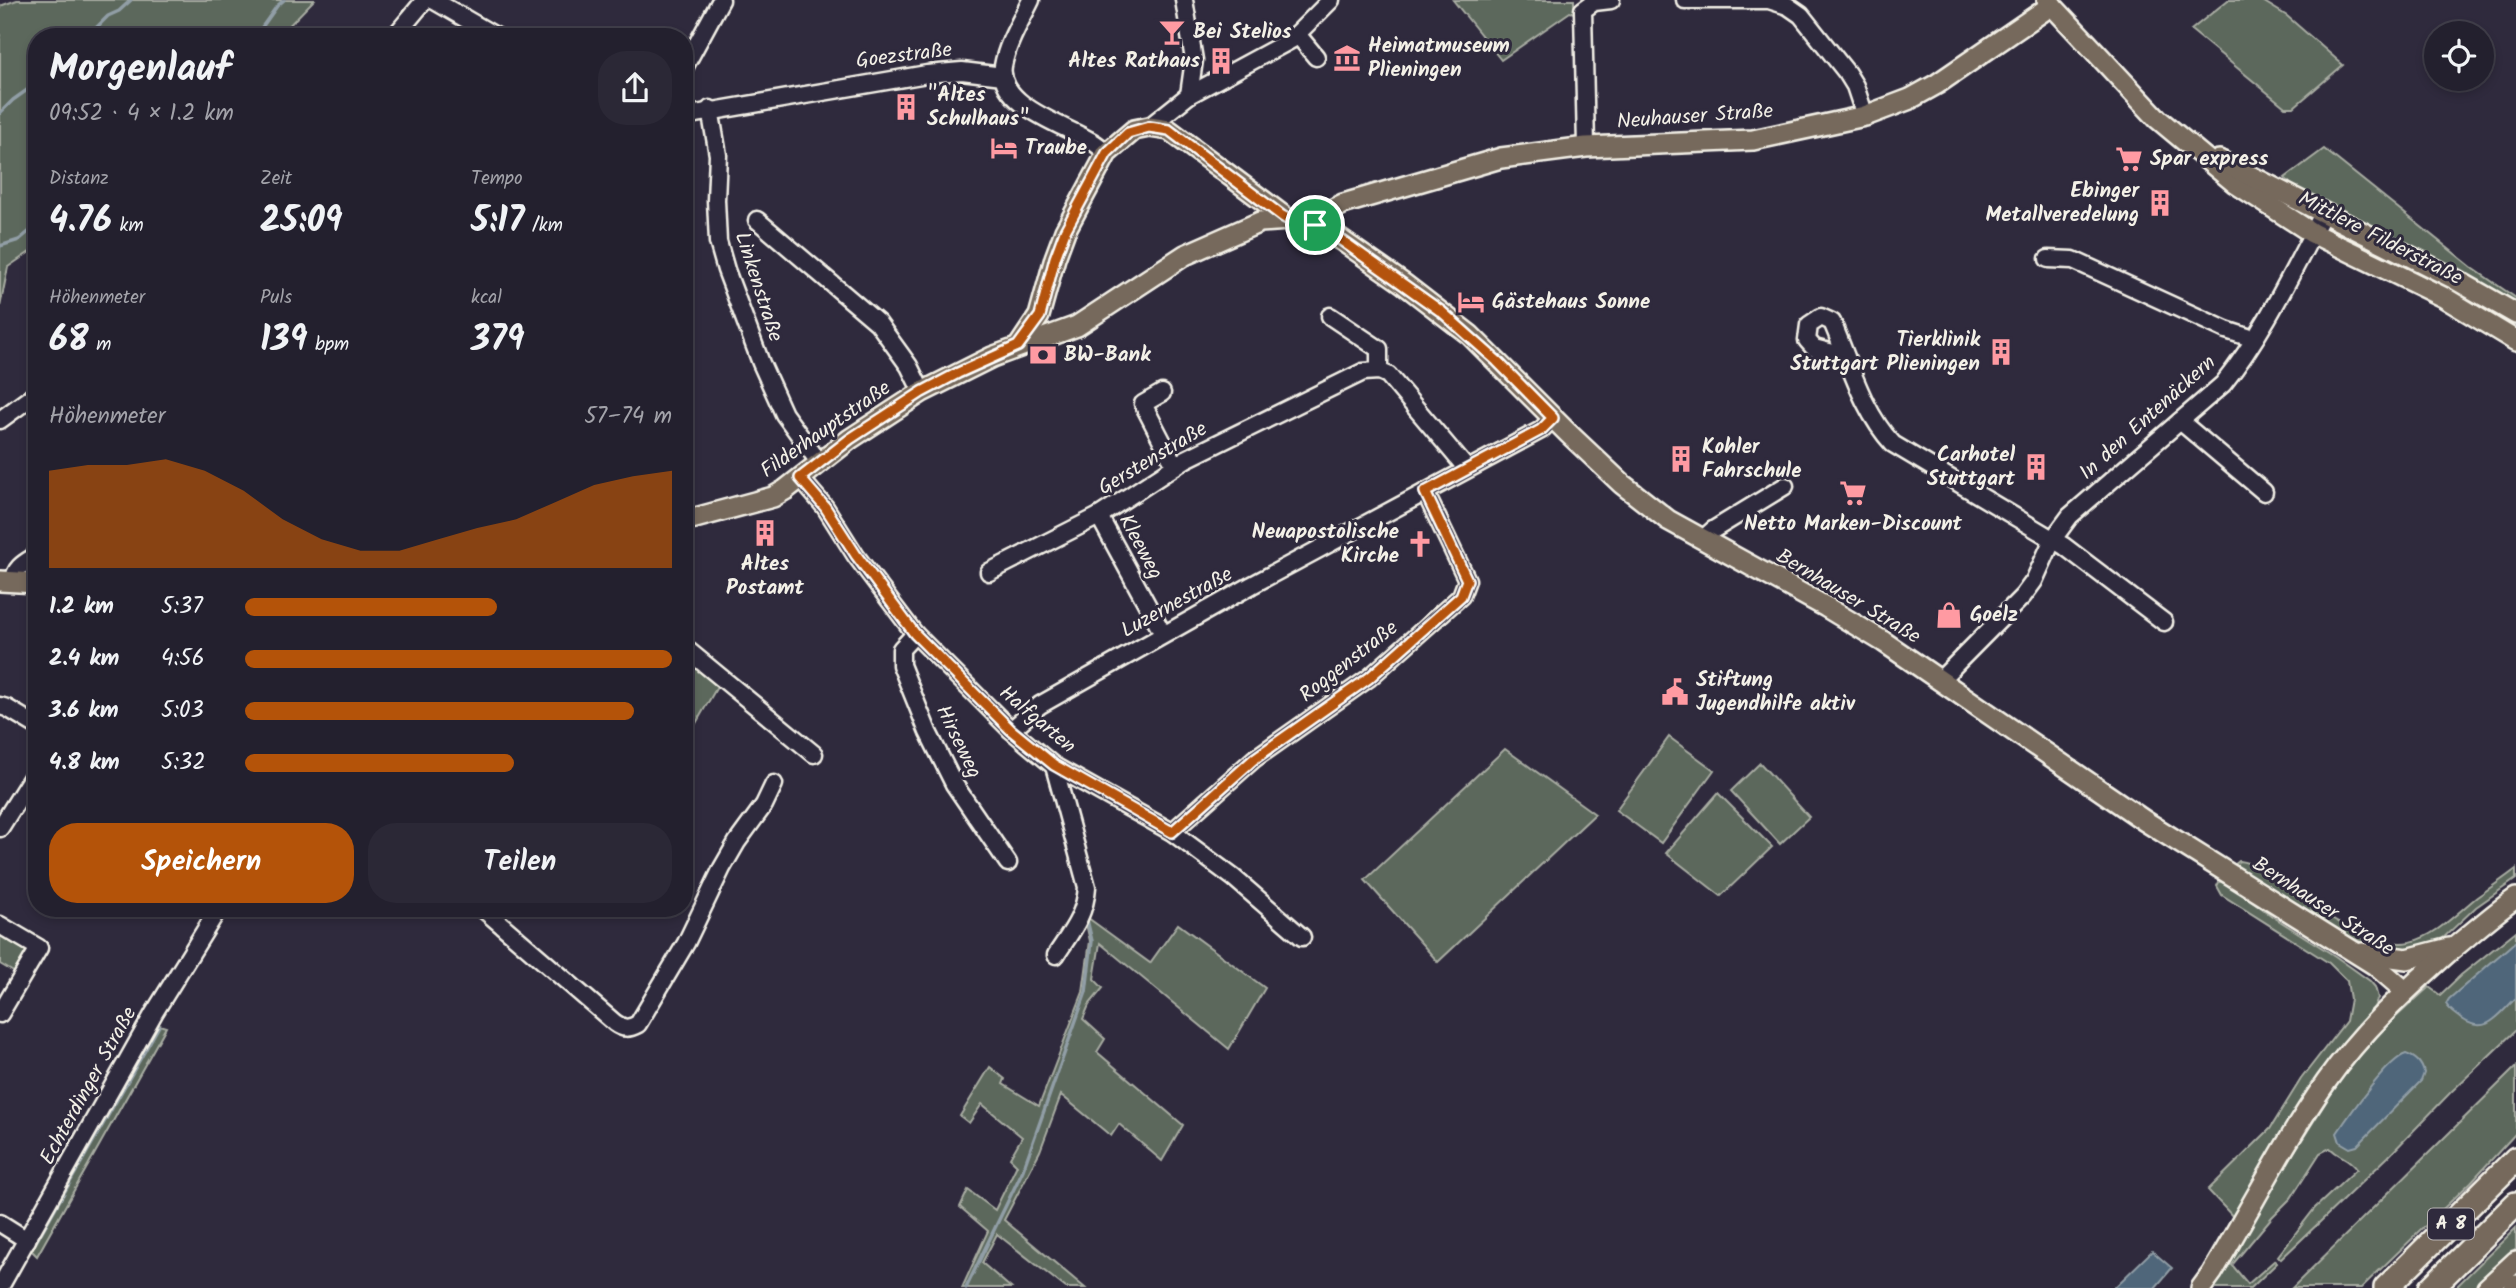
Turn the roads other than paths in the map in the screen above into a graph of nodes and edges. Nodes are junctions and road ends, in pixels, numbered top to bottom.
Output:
1 (425, 0) edge
2 (433, 0) edge
3 (721, 0) edge
4 (1031, 0) edge
5 (1184, 0) edge
6 (1331, 0) edge
7 (1611, 0) edge
8 (1685, 0) edge
9 (2052, 2) edge
10 (402, 28) edge
11 (481, 28) edge
12 (1297, 34) junction
13 (693, 51) edge
14 (1315, 57) dead end
15 (1003, 76) junction
16 (1189, 95) junction
17 (1172, 108) junction
18 (710, 110) junction
19 (693, 114) edge
20 (1865, 116) junction
21 (1149, 127) junction
22 (1169, 130) junction
23 (1586, 147) junction
24 (2194, 147) junction
25 (1107, 153) junction
26 (1265, 203) junction
27 (2324, 212) junction
28 (757, 220) dead end
29 (1289, 220) junction
30 (1260, 222) junction
31 (1315, 225) junction
32 (2312, 233) junction
33 (2048, 259) dead end
34 (2516, 314) edge
35 (1040, 316) junction
36 (1330, 316) dead end
37 (1061, 333) junction
38 (2254, 339) junction
39 (2516, 341) edge
40 (1018, 346) junction
41 (1844, 356) dead end
42 (1379, 371) junction
43 (922, 392) junction
44 (1162, 393) dead end
45 (28, 400) edge
46 (1553, 418) junction
47 (0, 420) edge
48 (2180, 421) junction
49 (819, 462) junction
50 (1175, 466) junction
51 (1467, 470) junction
52 (800, 478) junction
53 (1785, 486) dead end
54 (1425, 492) junction
55 (2264, 492) dead end
56 (1099, 516) junction
57 (693, 519) edge
58 (1703, 539) junction
59 (2053, 539) junction
60 (28, 560) edge
61 (989, 572) dead end
62 (7, 581) edge
63 (28, 582) edge
64 (2164, 622) dead end
65 (915, 634) junction
66 (1163, 634) junction
67 (693, 654) edge
68 (1938, 681) junction
69 (0, 706) edge
70 (28, 721) edge
71 (1011, 730) junction
72 (814, 754) dead end
73 (1054, 765) junction
74 (28, 783) edge
75 (774, 784) dead end
76 (0, 828) edge
77 (1172, 832) junction
78 (1008, 863) dead end
79 (2516, 898) edge
80 (214, 917) edge
81 (493, 917) edge
82 (0, 925) edge
83 (1301, 937) dead end
84 (2457, 946) junction
85 (2353, 951) junction
86 (1056, 955) dead end
87 (2405, 991) junction
88 (0, 1014) edge
89 (2516, 1159) edge
90 (2516, 1204) edge
91 (0, 1223) edge
92 (27, 1240) junction
93 (2516, 1261) edge
94 (0, 1287) edge
95 (2201, 1288) edge
96 (2386, 1288) edge
97 (2431, 1288) edge
98 (2487, 1288) edge

1 - 10 street
2 - 11 street
3 - 13 street
4 - 15 street
5 - 16 street
6 - 12 street
7 - 23 street
8 - 20 street
9 - 20 main road, Neuhauser Straße
9 - 24 main road, Mittlere Filderstraße
12 - 14 street
12 - 16 street
15 - 18 street, Goezstraße
15 - 25 street
16 - 17 street
17 - 21 street
17 - 22 street
18 - 19 street, Goezstraße
18 - 49 street, Linkenstraße
20 - 23 main road, Neuhauser Straße
21 - 22 main road
21 - 25 main road
22 - 26 main road
23 - 31 main road, Neuhauser Straße
24 - 27 main road, Mittlere Filderstraße
24 - 32 main road, Mittlere Filderstraße
25 - 35 main road
26 - 29 main road
26 - 30 main road
27 - 32 street, In den Entenäckern
27 - 34 main road, Mittlere Filderstraße
28 - 43 street
29 - 30 main road, Filderhauptstraße
29 - 31 main road, Bernhauser Straße
30 - 37 main road, Filderhauptstraße
31 - 46 main road, Bernhauser Straße
32 - 38 street, In den Entenäckern
32 - 39 main road, Mittlere Filderstraße
33 - 38 street
35 - 37 main road
35 - 40 main road
36 - 42 street
37 - 40 main road, Filderhauptstraße
38 - 48 street, In den Entenäckern
40 - 43 main road, Filderhauptstraße
41 - 59 street
42 - 50 street, Gerstenstraße
42 - 51 street
43 - 49 main road, Filderhauptstraße
44 - 50 street
45 - 47 street
46 - 51 street, Luzernestraße
46 - 58 main road, Bernhauser Straße
48 - 55 street
48 - 59 street, In den Entenäckern
49 - 52 main road, Filderhauptstraße
50 - 56 street, Gerstenstraße
51 - 54 street, Luzernestraße
52 - 57 main road, Filderhauptstraße
52 - 65 street, Halfgarten
53 - 58 street
54 - 66 street, Luzernestraße
54 - 77 street, Roggenstraße
56 - 61 street, Gerstenstraße
56 - 66 street, Kleeweg
58 - 68 main road, Bernhauser Straße
59 - 64 street
59 - 68 street, In den Entenäckern
60 - 62 street
62 - 63 main road
65 - 71 street, Halfgarten
65 - 78 street, Hirseweg
66 - 71 street, Luzernestraße
67 - 72 street
68 - 85 main road, Bernhauser Straße
69 - 70 street
71 - 73 street, Halfgarten
73 - 77 street, Halfgarten
73 - 86 street
74 - 76 street
75 - 81 street
77 - 83 street, Halfgarten
79 - 84 main road
80 - 92 street, Echterdinger Straße
82 - 88 street
84 - 85 main road
84 - 87 main road
85 - 87 main road, Bernhauser Straße
87 - 95 main road
89 - 96 highway, A 8
90 - 97 highway, A 8
91 - 92 street
92 - 94 street, Echterdinger Straße
93 - 98 main road

